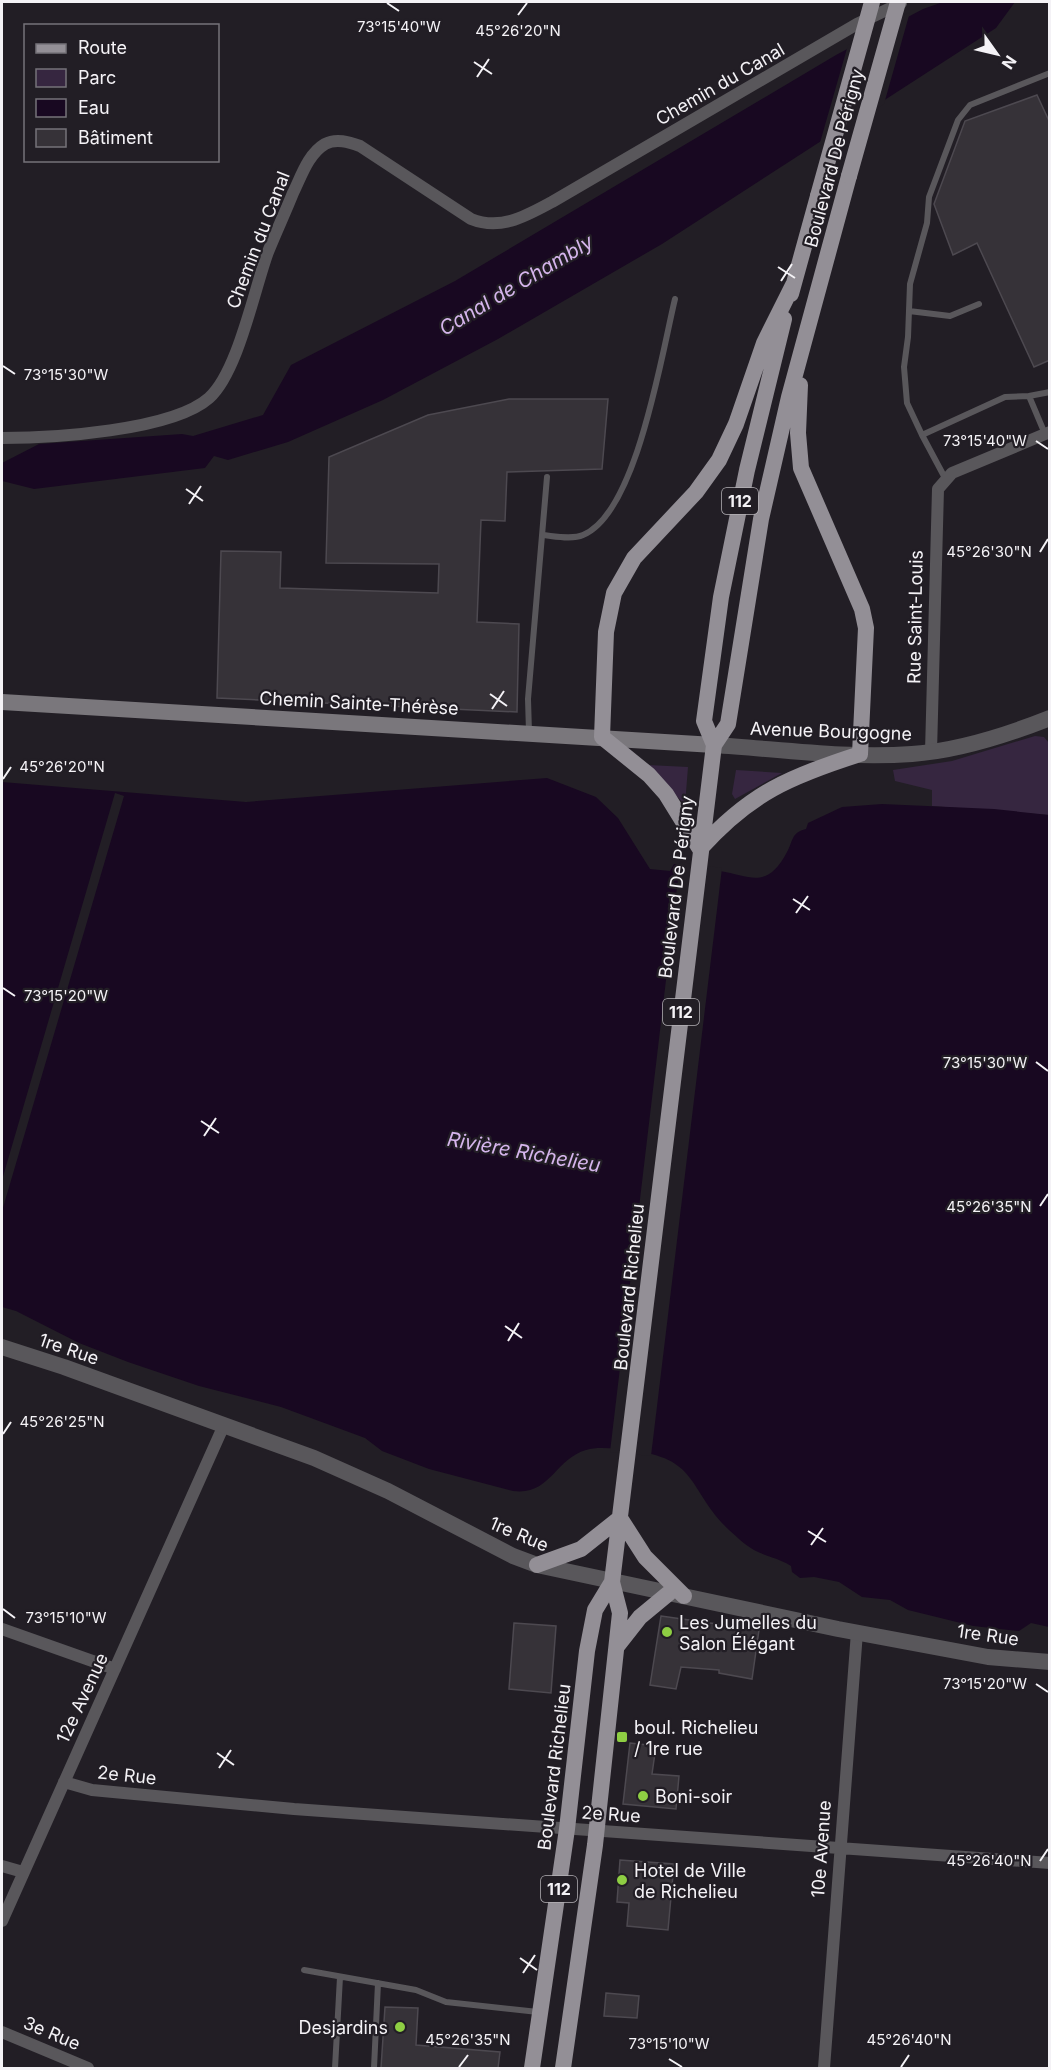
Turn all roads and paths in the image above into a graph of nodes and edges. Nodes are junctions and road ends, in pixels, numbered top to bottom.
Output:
1 (872, 2) edge
2 (898, 2) edge
3 (904, 2) edge
4 (1050, 73) edge
5 (793, 285) junction
6 (675, 298) dead end
7 (979, 304) dead end
8 (909, 311) junction
9 (803, 347) junction
10 (1050, 392) edge
11 (1029, 396) junction
12 (1048, 433) edge
13 (922, 435) junction
14 (2, 438) edge
15 (547, 477) dead end
16 (943, 481) junction
17 (542, 535) junction
18 (2, 702) edge
19 (1050, 718) edge
20 (529, 733) junction
21 (602, 737) junction
22 (714, 746) junction
23 (931, 752) junction
24 (860, 754) junction
25 (700, 849) junction
26 (661, 1176) joint
27 (2, 1347) edge
28 (224, 1425) junction
29 (620, 1518) junction
30 (537, 1565) junction
31 (612, 1582) junction
32 (676, 1594) junction
33 (2, 1629) edge
34 (857, 1632) junction
35 (616, 1649) junction
36 (1050, 1662) edge
37 (115, 1669) junction
38 (64, 1782) junction
39 (567, 1829) junction
40 (596, 1831) junction
41 (838, 1849) junction
42 (1050, 1863) edge
43 (2, 1866) edge
44 (24, 1872) junction
45 (2, 1921) edge
46 (304, 1970) dead end
47 (340, 1977) junction
48 (378, 1983) junction
49 (542, 2012) junction
50 (2, 2032) edge
51 (88, 2068) edge
52 (336, 2068) edge
53 (374, 2068) edge
54 (532, 2068) edge
55 (562, 2068) edge
56 (824, 2068) edge

1 - 5 main road, Boulevard De Périgny / 112, bridge
2 - 9 main road, Boulevard De Périgny / 112, bridge
3 - 14 street, Chemin du Canal
4 - 8 lane
5 - 21 main road
5 - 22 main road, Boulevard De Périgny / 112
6 - 17 lane
7 - 8 lane
8 - 13 lane
9 - 22 main road, Boulevard De Périgny / 112
9 - 24 main road
10 - 11 lane
11 - 12 lane
11 - 13 lane
12 - 16 street
13 - 16 lane
15 - 17 lane
16 - 23 street, Rue Saint-Louis
17 - 20 lane
18 - 20 main road, Chemin Sainte-Thérèse
19 - 23 street, Avenue Bourgogne
20 - 21 main road, Chemin Sainte-Thérèse
21 - 22 main road, Chemin Sainte-Thérèse
21 - 25 main road
22 - 24 street, Avenue Bourgogne
22 - 25 main road, Boulevard De Périgny / 112
23 - 24 street, Avenue Bourgogne
24 - 25 main road
25 - 26 main road, Boulevard De Périgny / 112
26 - 29 main road, Boulevard Richelieu / 112
27 - 28 street, 1re Rue
28 - 30 street, 1re Rue
28 - 37 street, 12e Avenue
29 - 30 main road
29 - 31 main road, Boulevard Richelieu / 112
29 - 32 main road
30 - 31 street, 1re Rue
31 - 32 street, 1re Rue
31 - 35 main road, Boulevard Richelieu / 112
31 - 39 main road, Boulevard Richelieu / 112
32 - 34 street, 1re Rue
32 - 35 main road
33 - 37 street
34 - 36 street, 1re Rue
34 - 41 street, 10e Avenue
35 - 40 main road, Boulevard Richelieu / 112
37 - 38 street, 12e Avenue
38 - 39 street, 2e Rue
38 - 44 street, 12e Avenue
39 - 40 street, 2e Rue
39 - 49 main road, Boulevard Richelieu / 112
40 - 41 street, 2e Rue
40 - 55 main road, Boulevard Richelieu / 112
41 - 42 street, 2e Rue
41 - 56 street, 10e Avenue
43 - 44 street
44 - 45 street, 12e Avenue
46 - 47 lane
47 - 48 lane
47 - 52 lane
48 - 49 lane
48 - 53 lane
49 - 54 main road, Boulevard Richelieu / 112
50 - 51 street, 3e Rue

